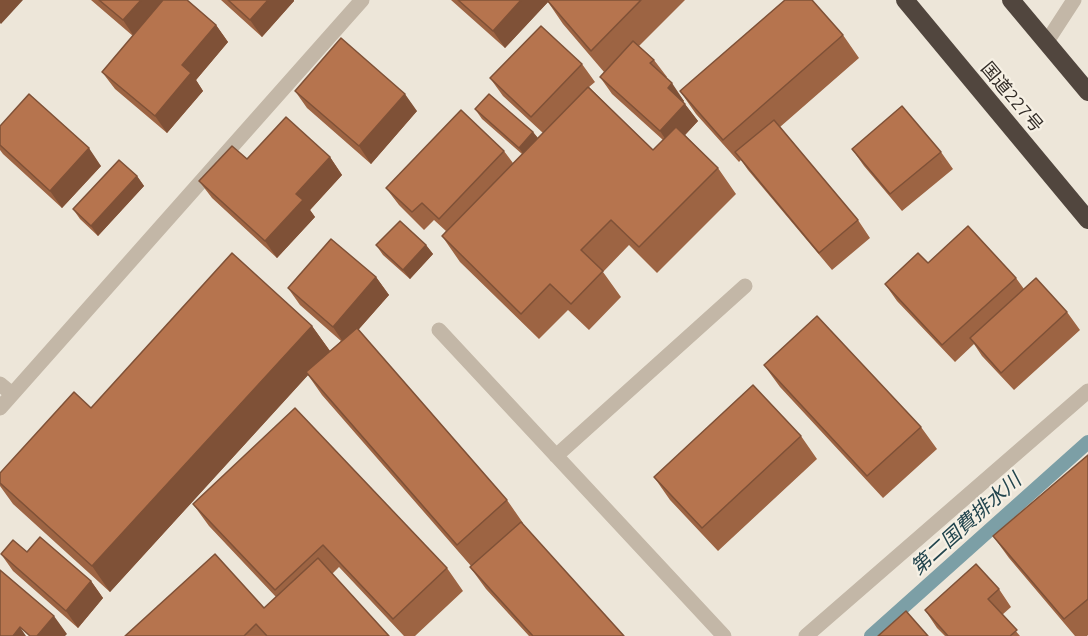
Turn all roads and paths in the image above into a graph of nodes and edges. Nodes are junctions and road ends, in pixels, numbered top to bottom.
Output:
1 (362, 0) edge
2 (904, 0) edge
3 (1011, 0) edge
4 (1074, 0) edge
5 (1046, 43) junction
6 (1088, 92) edge
7 (1088, 220) edge
8 (745, 286) dead end
9 (439, 330) dead end
10 (0, 384) edge
11 (1088, 391) edge
12 (12, 394) junction
13 (0, 408) edge
14 (556, 456) junction
15 (724, 636) edge
16 (806, 636) edge

1 - 12 street
2 - 7 highway, 国道227号
3 - 5 highway
4 - 5 street
5 - 6 highway
8 - 14 street
9 - 14 street
10 - 12 street
11 - 16 street
12 - 13 street
14 - 15 street

